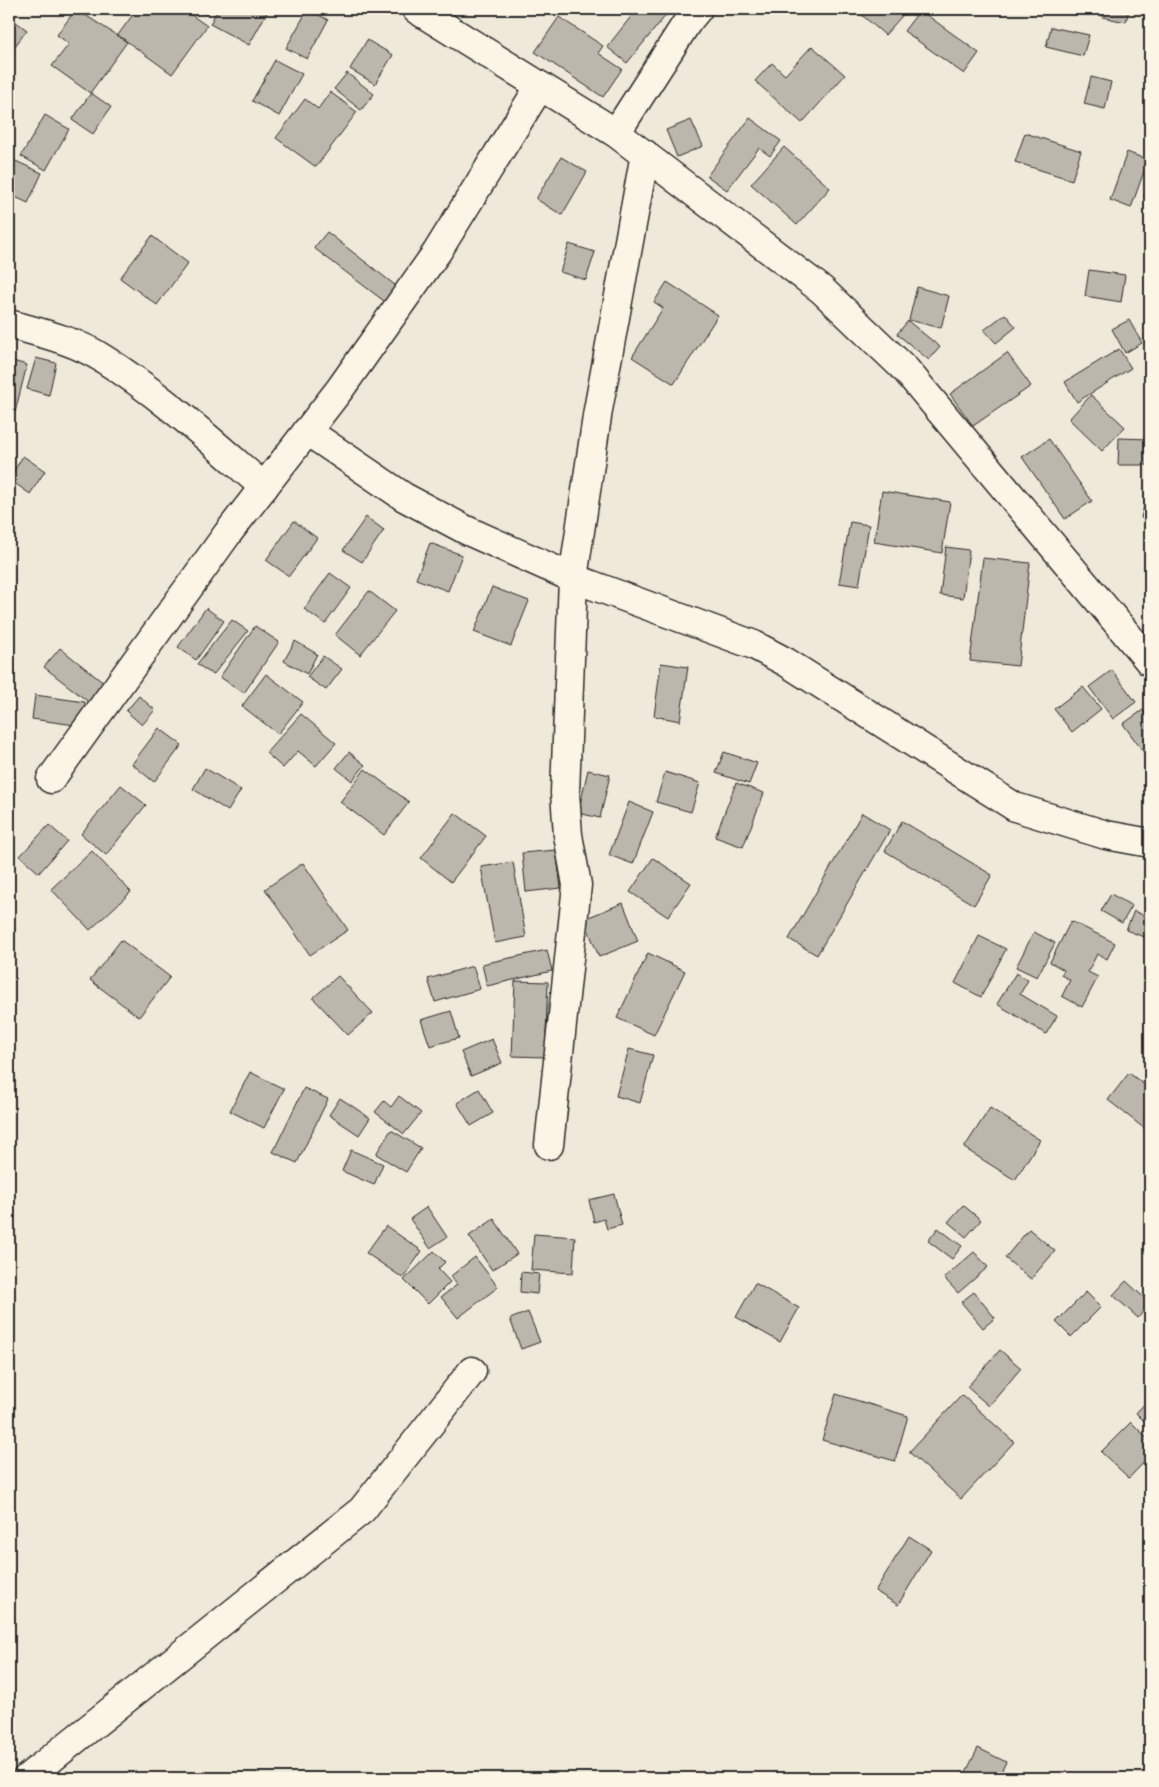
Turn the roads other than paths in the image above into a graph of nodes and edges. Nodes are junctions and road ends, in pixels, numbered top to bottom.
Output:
1 (416, 9) edge
2 (698, 9) edge
3 (540, 86) junction
4 (616, 133) junction
5 (644, 154) junction
6 (9, 324) edge
7 (307, 431) junction
8 (264, 487) junction
9 (573, 578) junction
10 (1150, 662) edge
11 (51, 779) dead end
12 (1150, 843) edge
13 (549, 1145) dead end
14 (472, 1370) dead end
15 (37, 1776) edge

1 - 3 street
2 - 4 street
3 - 4 street
3 - 7 street
4 - 5 street
5 - 9 street
5 - 10 street
6 - 8 street
7 - 8 street
7 - 9 street
8 - 11 street
9 - 12 street
9 - 13 street
14 - 15 street

